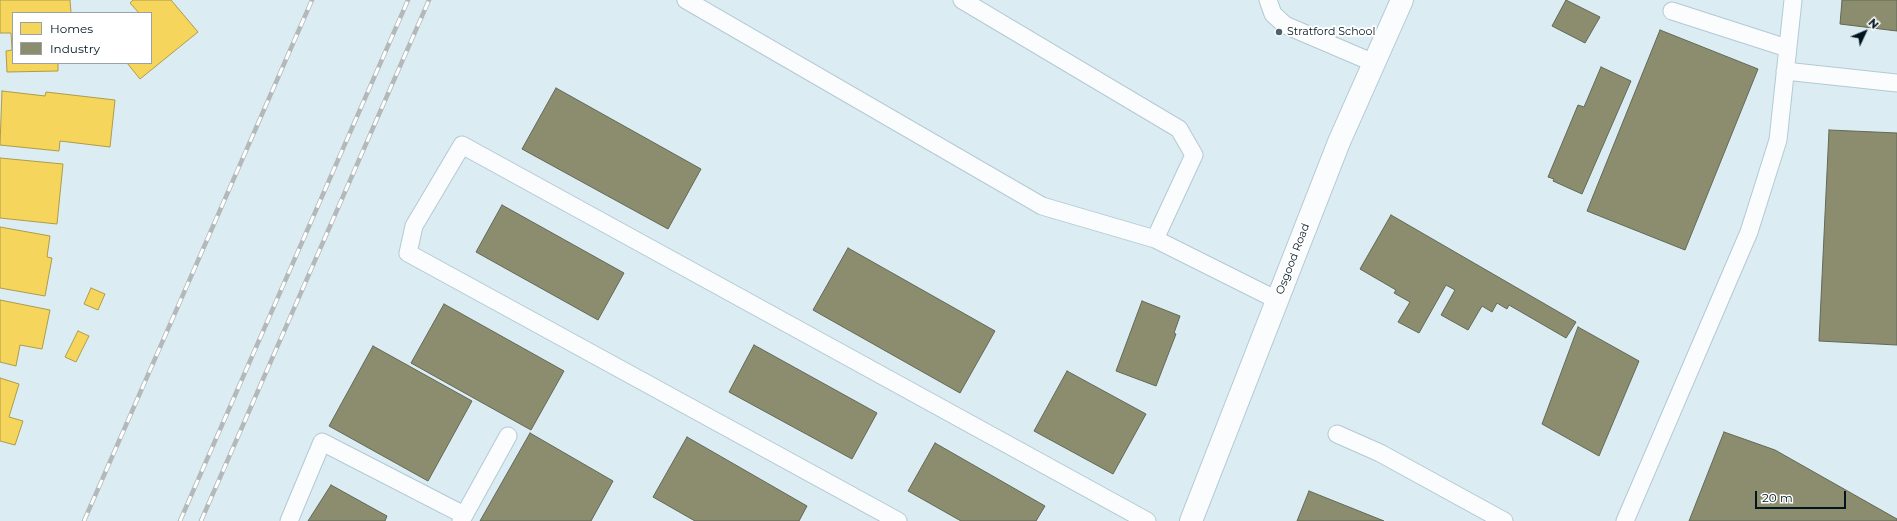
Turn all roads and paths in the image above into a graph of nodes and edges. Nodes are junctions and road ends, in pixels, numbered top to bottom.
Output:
1 (686, 0) edge
2 (962, 0) edge
3 (1268, 0) edge
4 (1402, 0) edge
5 (1792, 0) edge
6 (1672, 11) dead end
7 (1787, 48) junction
8 (1374, 63) junction
9 (1785, 71) junction
10 (1897, 83) edge
11 (1155, 239) junction
12 (1277, 300) junction
13 (1336, 434) dead end
14 (508, 436) dead end
15 (462, 518) edge
16 (289, 521) edge
17 (898, 521) edge
18 (1147, 521) edge
19 (1191, 521) edge
20 (1504, 521) edge
21 (1624, 521) edge

1 - 11 lane
2 - 11 lane
3 - 8 lane
4 - 8 main road, Osgood Road
5 - 7 lane
6 - 7 lane
7 - 9 lane
8 - 12 main road, Osgood Road
9 - 10 lane
9 - 21 lane
11 - 12 lane
12 - 19 main road, Osgood Road
13 - 20 lane
14 - 15 lane
15 - 16 lane
17 - 18 lane

